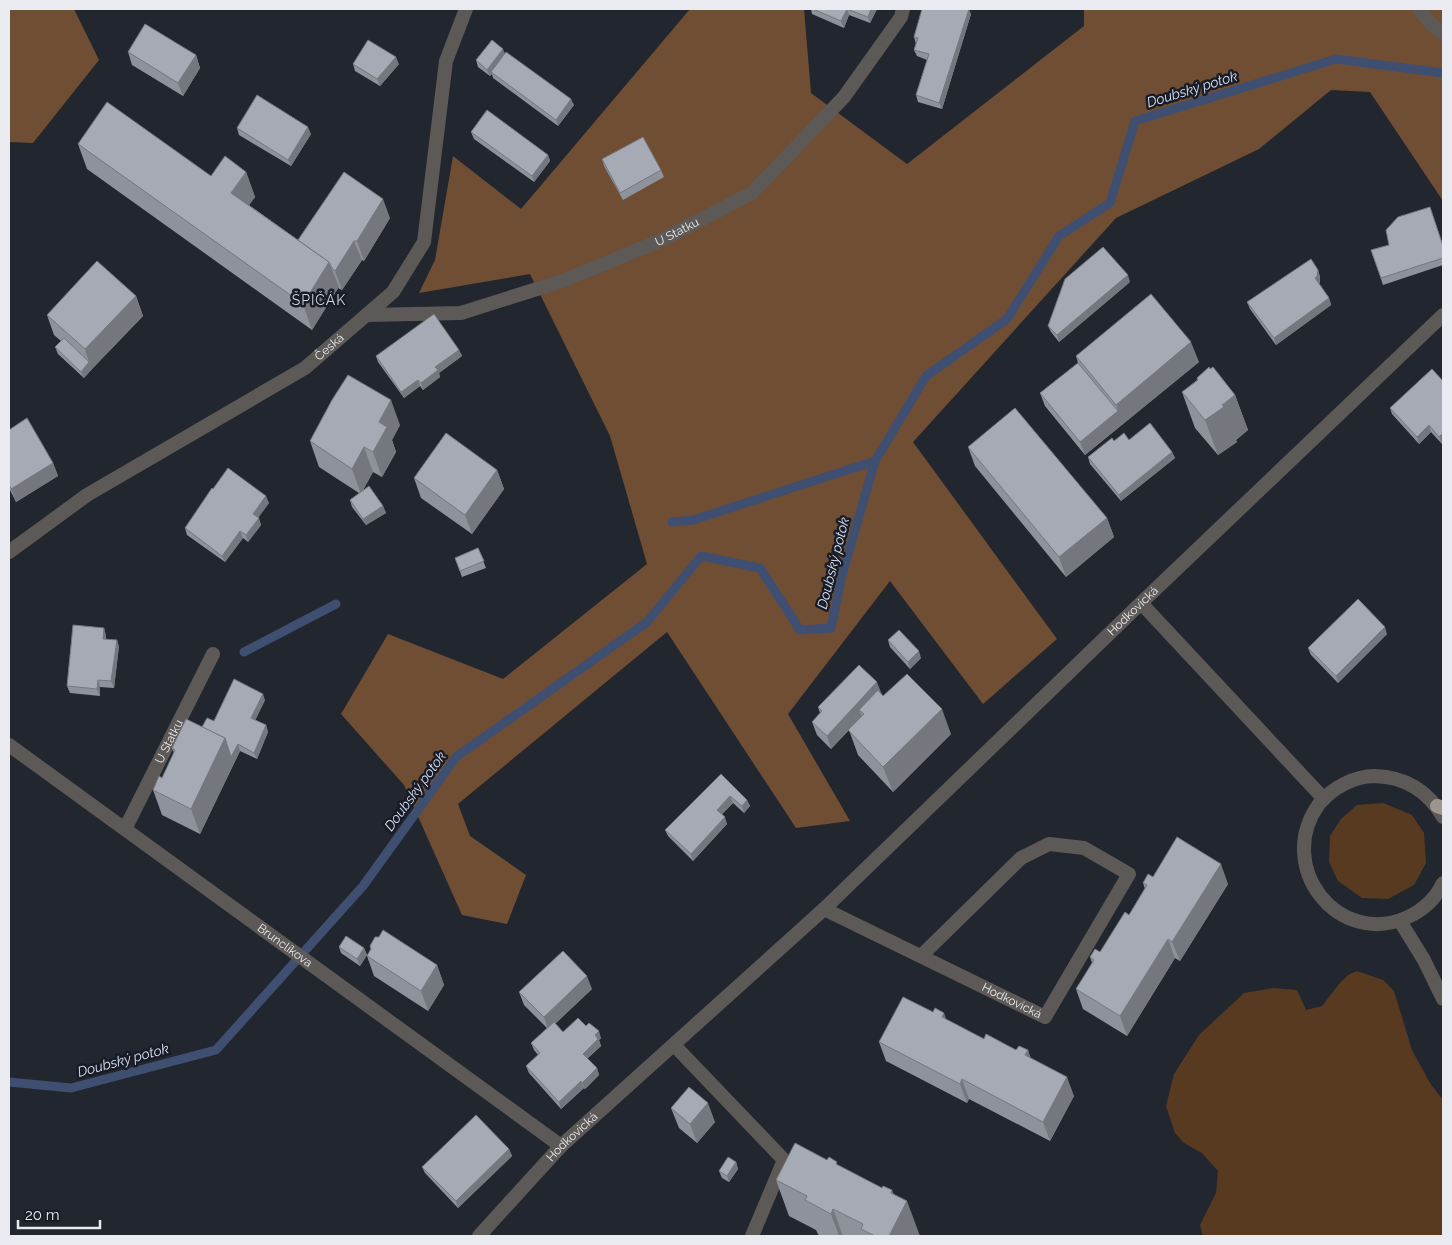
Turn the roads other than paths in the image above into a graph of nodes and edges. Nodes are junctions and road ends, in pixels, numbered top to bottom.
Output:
1 (466, 9) edge
2 (902, 9) edge
3 (1419, 9) edge
4 (1443, 33) edge
5 (367, 315) junction
6 (1443, 315) edge
7 (9, 552) edge
8 (1142, 602) junction
9 (213, 654) dead end
10 (9, 745) edge
11 (1324, 799) junction
12 (1441, 810) edge
13 (125, 829) junction
14 (1443, 883) edge
15 (824, 909) junction
16 (1400, 921) junction
17 (921, 956) junction
18 (1443, 999) edge
19 (674, 1045) junction
20 (561, 1146) junction
21 (479, 1236) edge
22 (752, 1236) edge

1 - 5 street, Česká
2 - 5 street, U Statku
3 - 4 street
5 - 7 street, Česká
6 - 8 street, Hodkovická
8 - 11 street
8 - 15 street, Hodkovická
9 - 13 street, U Statku
10 - 13 street, Brunclíkova
11 - 12 street
11 - 16 street
13 - 20 street, Brunclíkova
14 - 16 street
15 - 17 street, Hodkovická
15 - 19 street, Hodkovická
16 - 18 street
17 - 17 street, Hodkovická
19 - 20 street, Hodkovická
19 - 22 street
20 - 21 street, Hodkovická

